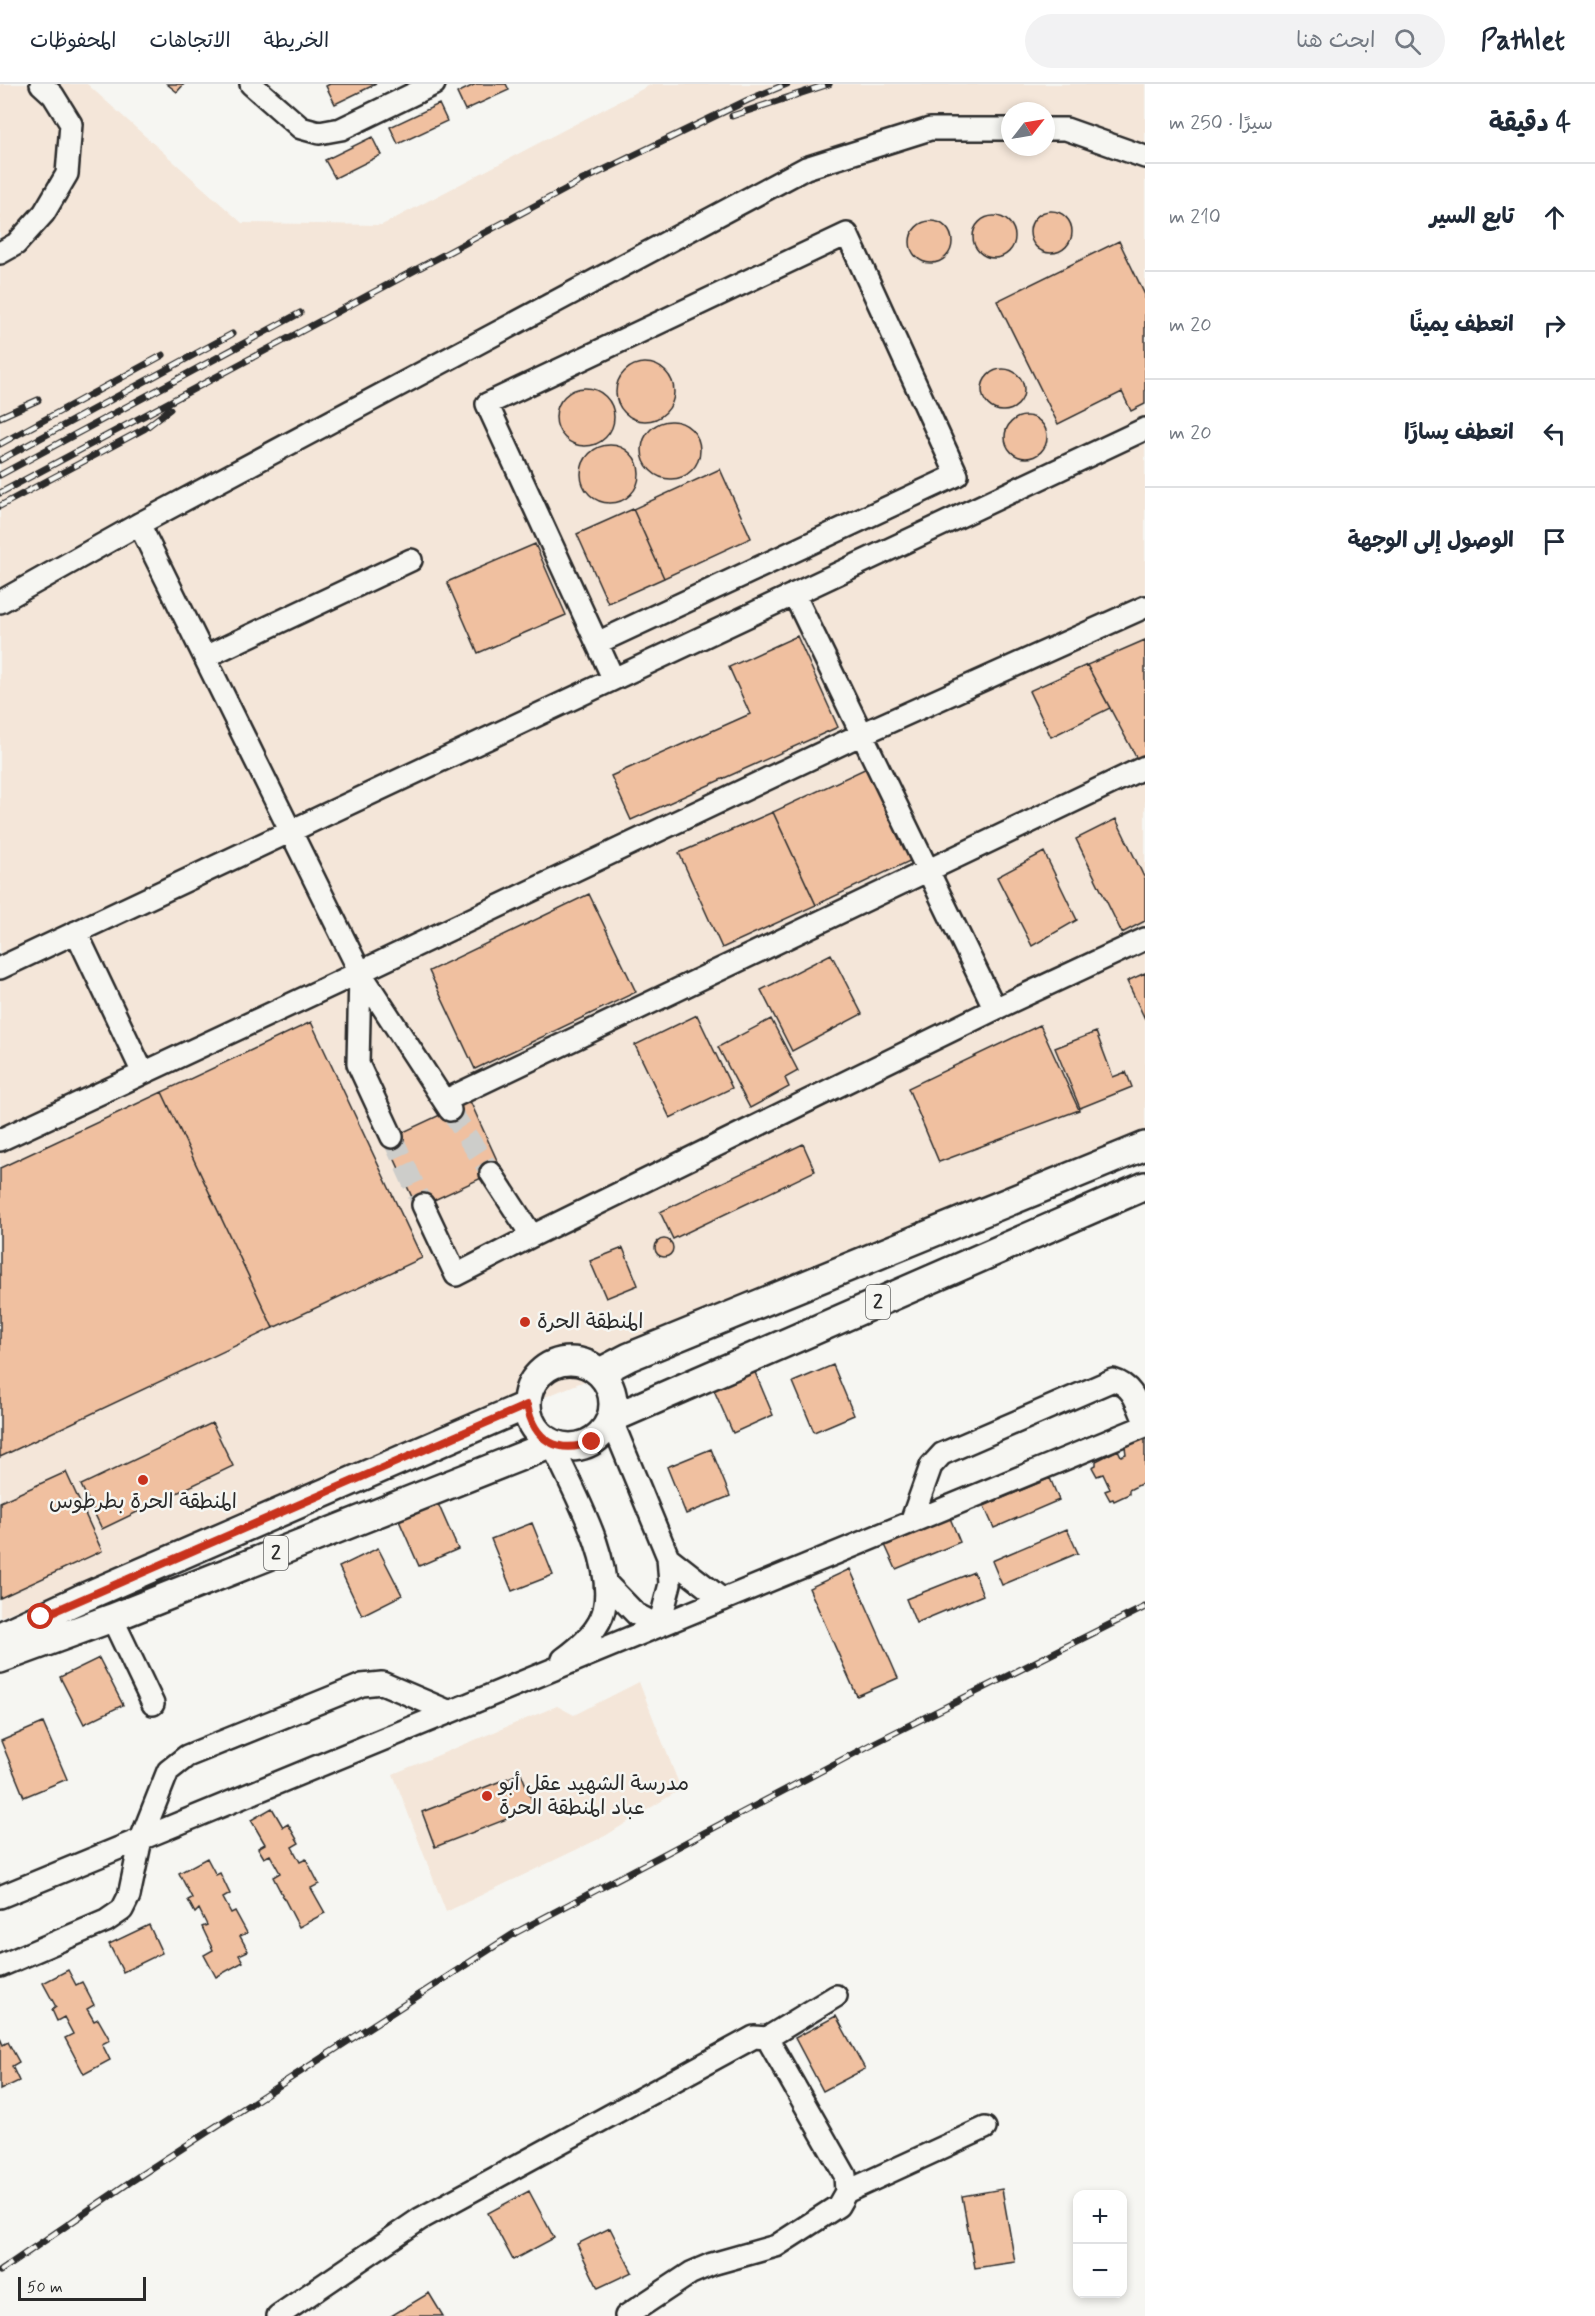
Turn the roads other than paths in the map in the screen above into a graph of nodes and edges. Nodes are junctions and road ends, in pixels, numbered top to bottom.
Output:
1 (41, 84) edge
2 (251, 84) edge
3 (434, 84) edge
4 (1001, 129) edge
5 (1055, 129) edge
6 (1145, 157) edge
7 (0, 253) edge
8 (1145, 429) edge
9 (139, 524) junction
10 (411, 560) dead end
11 (794, 594) junction
12 (0, 602) edge
13 (1145, 607) edge
14 (597, 643) junction
15 (205, 657) junction
16 (613, 678) junction
17 (862, 734) junction
18 (1145, 767) edge
19 (290, 831) junction
20 (927, 870) junction
21 (76, 932) junction
22 (1145, 939) edge
23 (0, 968) edge
24 (360, 972) junction
25 (995, 1009) junction
26 (143, 1073) junction
27 (392, 1137) tunnel mouth
28 (0, 1140) edge
29 (1145, 1146) edge
30 (491, 1173) tunnel mouth
31 (1145, 1186) edge
32 (423, 1205) tunnel mouth
33 (532, 1236) junction
34 (600, 1372) junction
35 (527, 1405) junction
36 (611, 1419) junction
37 (1145, 1424) edge
38 (552, 1444) junction
39 (911, 1522) junction
40 (668, 1557) junction
41 (606, 1583) junction
42 (80, 1599) junction
43 (723, 1600) junction
44 (0, 1619) edge
45 (101, 1622) junction
46 (659, 1626) junction
47 (0, 1636) edge
48 (0, 1659) edge
49 (546, 1672) junction
50 (0, 1676) edge
51 (153, 1704) dead end
52 (450, 1712) junction
53 (141, 1839) junction
54 (0, 1897) edge
55 (0, 1966) edge
56 (836, 1996) dead end
57 (767, 2038) junction
58 (985, 2128) dead end
59 (846, 2192) junction
60 (278, 2316) edge
61 (626, 2316) edge

1 - 7 street
2 - 3 street
4 - 9 street
5 - 6 street
8 - 11 street
9 - 12 street
9 - 15 street
10 - 15 street
11 - 16 street
11 - 17 street
13 - 17 street
14 - 14 street
14 - 16 street
15 - 19 street
16 - 19 street
17 - 20 street
17 - 24 street
18 - 20 street
19 - 21 street
19 - 24 street
20 - 24 street
20 - 25 street
21 - 23 street
21 - 26 street
22 - 25 street
24 - 26 street
24 - 27 street
25 - 33 street
26 - 28 street
29 - 34 main road
30 - 33 street
31 - 36 main road, 2
32 - 33 street
34 - 35 main road
34 - 36 main road
35 - 38 main road
35 - 42 main road
36 - 38 main road
36 - 40 street
37 - 39 street
37 - 39 street
38 - 41 street
38 - 45 main road, 2
39 - 43 street
40 - 43 street
40 - 46 street
41 - 46 street
41 - 49 street
42 - 44 main road
42 - 47 main road
43 - 46 street
45 - 48 main road, 2
45 - 50 main road
45 - 51 street
46 - 49 street
49 - 52 street
52 - 53 street
52 - 53 street
53 - 54 street
53 - 55 street
56 - 57 street
57 - 59 street
57 - 60 street
58 - 59 street
59 - 61 street

